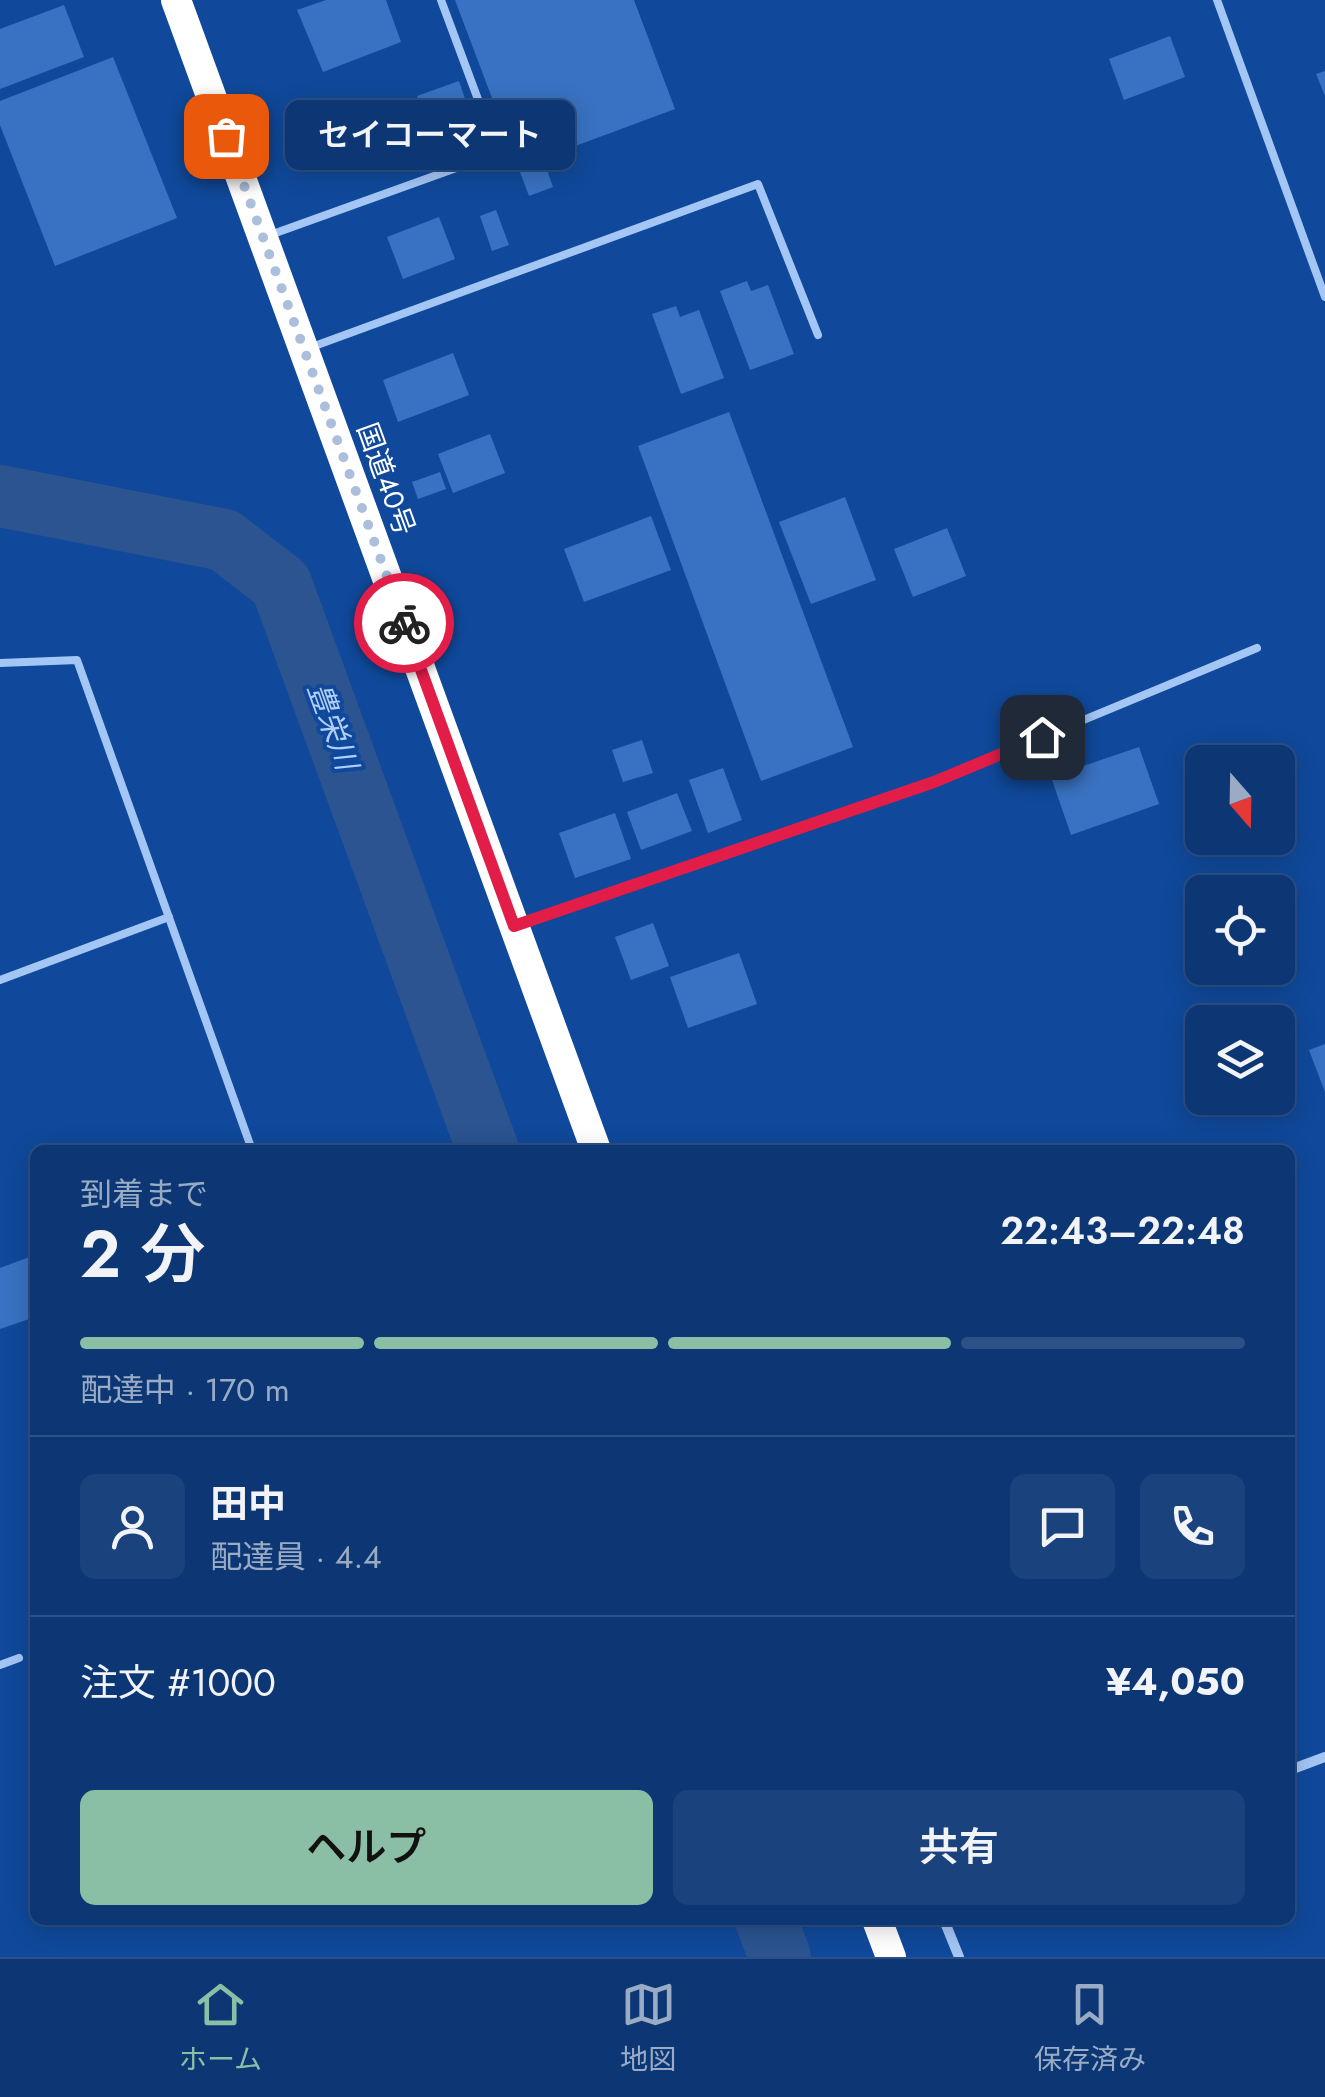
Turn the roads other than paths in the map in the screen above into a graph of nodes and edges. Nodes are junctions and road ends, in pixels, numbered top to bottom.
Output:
1 (176, 0) edge
2 (441, 0) edge
3 (1216, 0) edge
4 (263, 238) junction
5 (1325, 297) edge
6 (818, 335) dead end
7 (304, 350) junction
8 (1257, 648) dead end
9 (0, 662) edge
10 (169, 917) junction
11 (514, 926) junction
12 (0, 980) edge
13 (250, 1145) edge
14 (594, 1145) edge
15 (19, 1658) dead end
16 (0, 1665) edge
17 (1325, 1757) edge
18 (1295, 1768) edge
19 (879, 1925) edge
20 (946, 1925) edge
21 (891, 1957) edge
22 (958, 1957) edge

1 - 4 highway, 国道40号
2 - 4 lane
3 - 5 lane
4 - 7 highway, 国道40号
6 - 7 lane
7 - 11 highway, 国道40号
8 - 11 lane
9 - 10 lane
10 - 12 lane
10 - 13 lane
11 - 14 highway, 国道40号
15 - 16 lane
17 - 18 street
19 - 21 highway
20 - 22 street

